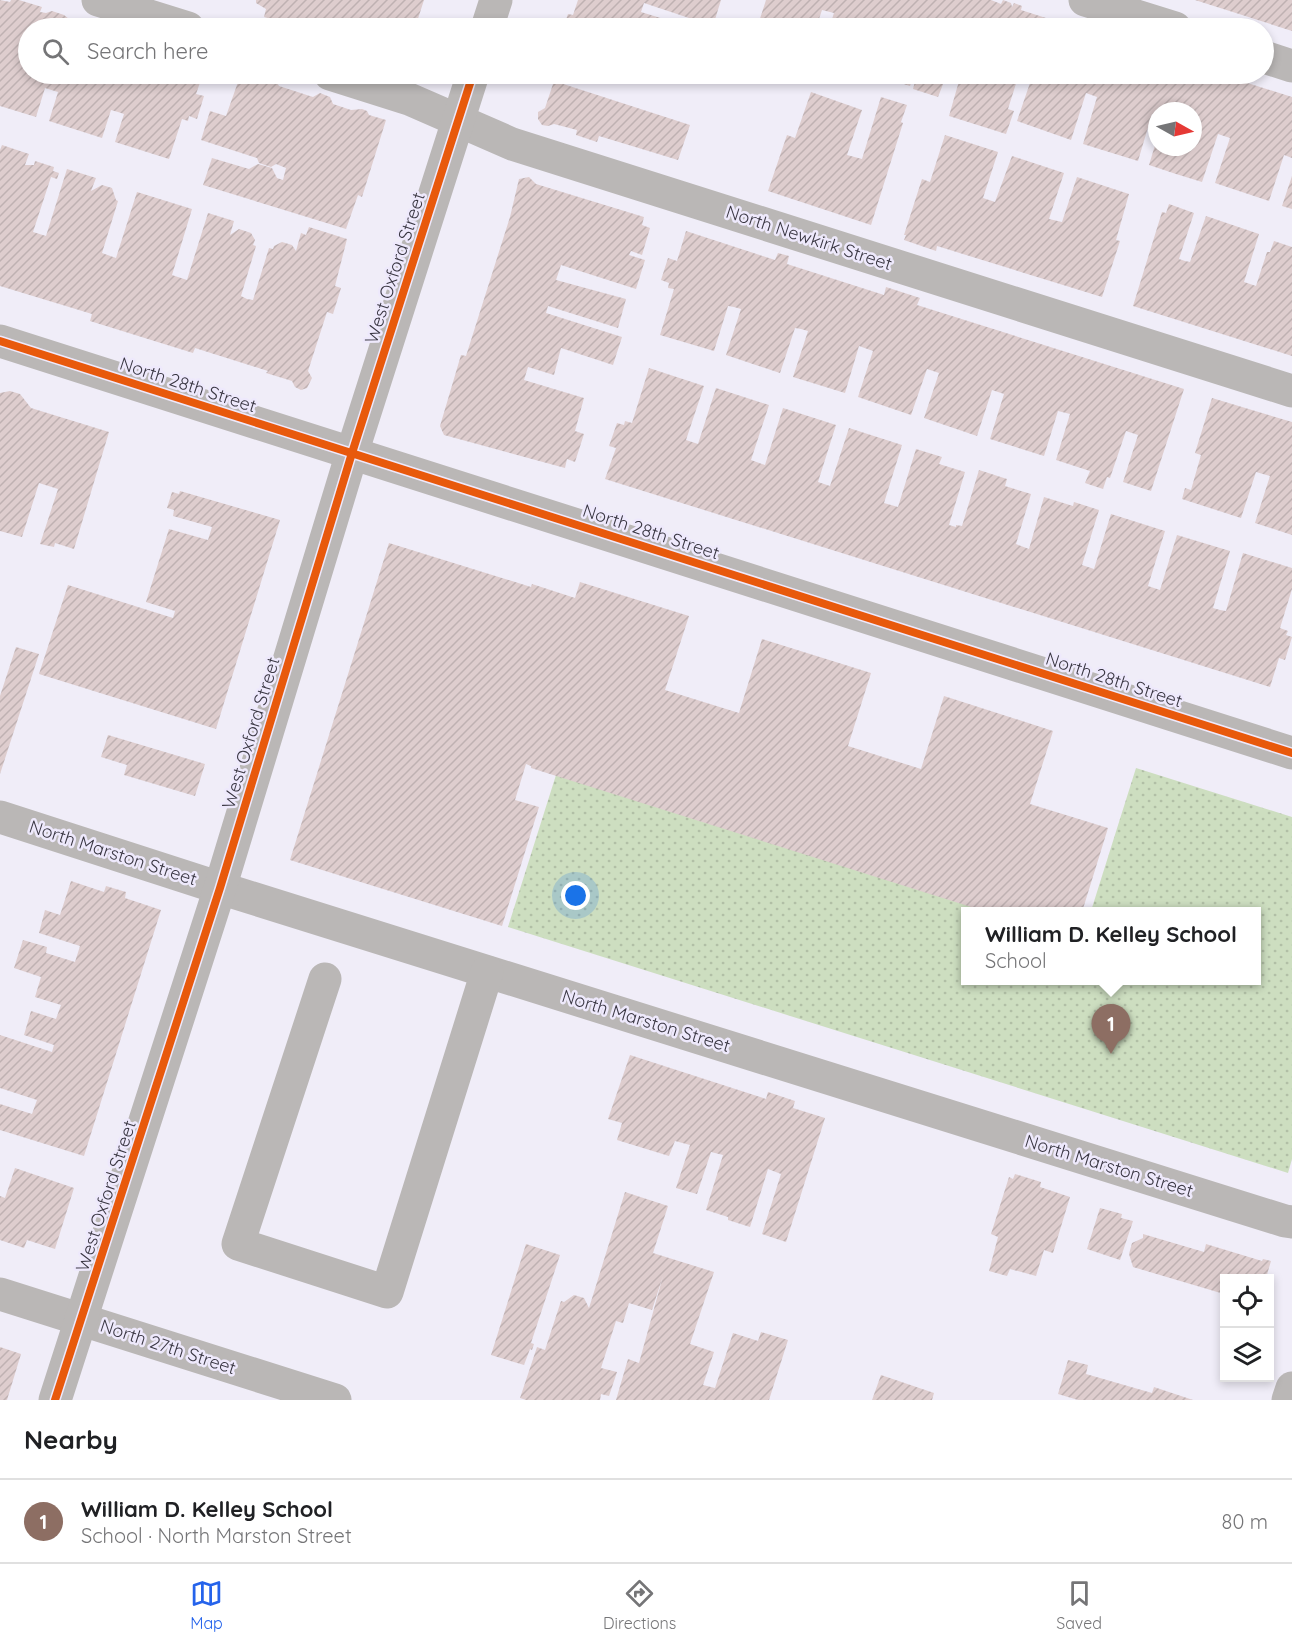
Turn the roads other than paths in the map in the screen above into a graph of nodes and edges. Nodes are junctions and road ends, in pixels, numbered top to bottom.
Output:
1 (98, 0) edge
2 (496, 0) edge
3 (1086, 0) edge
4 (156, 18) edge
5 (490, 18) edge
6 (1143, 18) edge
7 (1274, 60) edge
8 (1292, 66) edge
9 (362, 84) edge
10 (470, 84) edge
11 (458, 121) junction
12 (0, 341) edge
13 (1292, 391) edge
14 (352, 453) junction
15 (1292, 753) edge
16 (0, 817) edge
17 (220, 888) junction
18 (487, 972) junction
19 (326, 979) dead end
20 (1292, 1222) edge
21 (0, 1293) edge
22 (82, 1320) junction
23 (1292, 1388) edge
24 (56, 1400) edge
25 (335, 1400) edge
26 (1288, 1400) edge

1 - 4 street
2 - 5 street
3 - 6 street
7 - 8 street
9 - 11 street, North Newkirk Street
10 - 11 street, West Oxford Street
11 - 13 street, North Newkirk Street
11 - 14 street, West Oxford Street
12 - 14 street, North 28th Street
14 - 15 street, North 28th Street
14 - 17 street, West Oxford Street
16 - 17 street, North Marston Street
17 - 18 street, North Marston Street
17 - 22 street, West Oxford Street
18 - 19 street
18 - 20 street, North Marston Street
21 - 22 street, North 27th Street
22 - 24 street, West Oxford Street
22 - 25 street, North 27th Street
23 - 26 street

